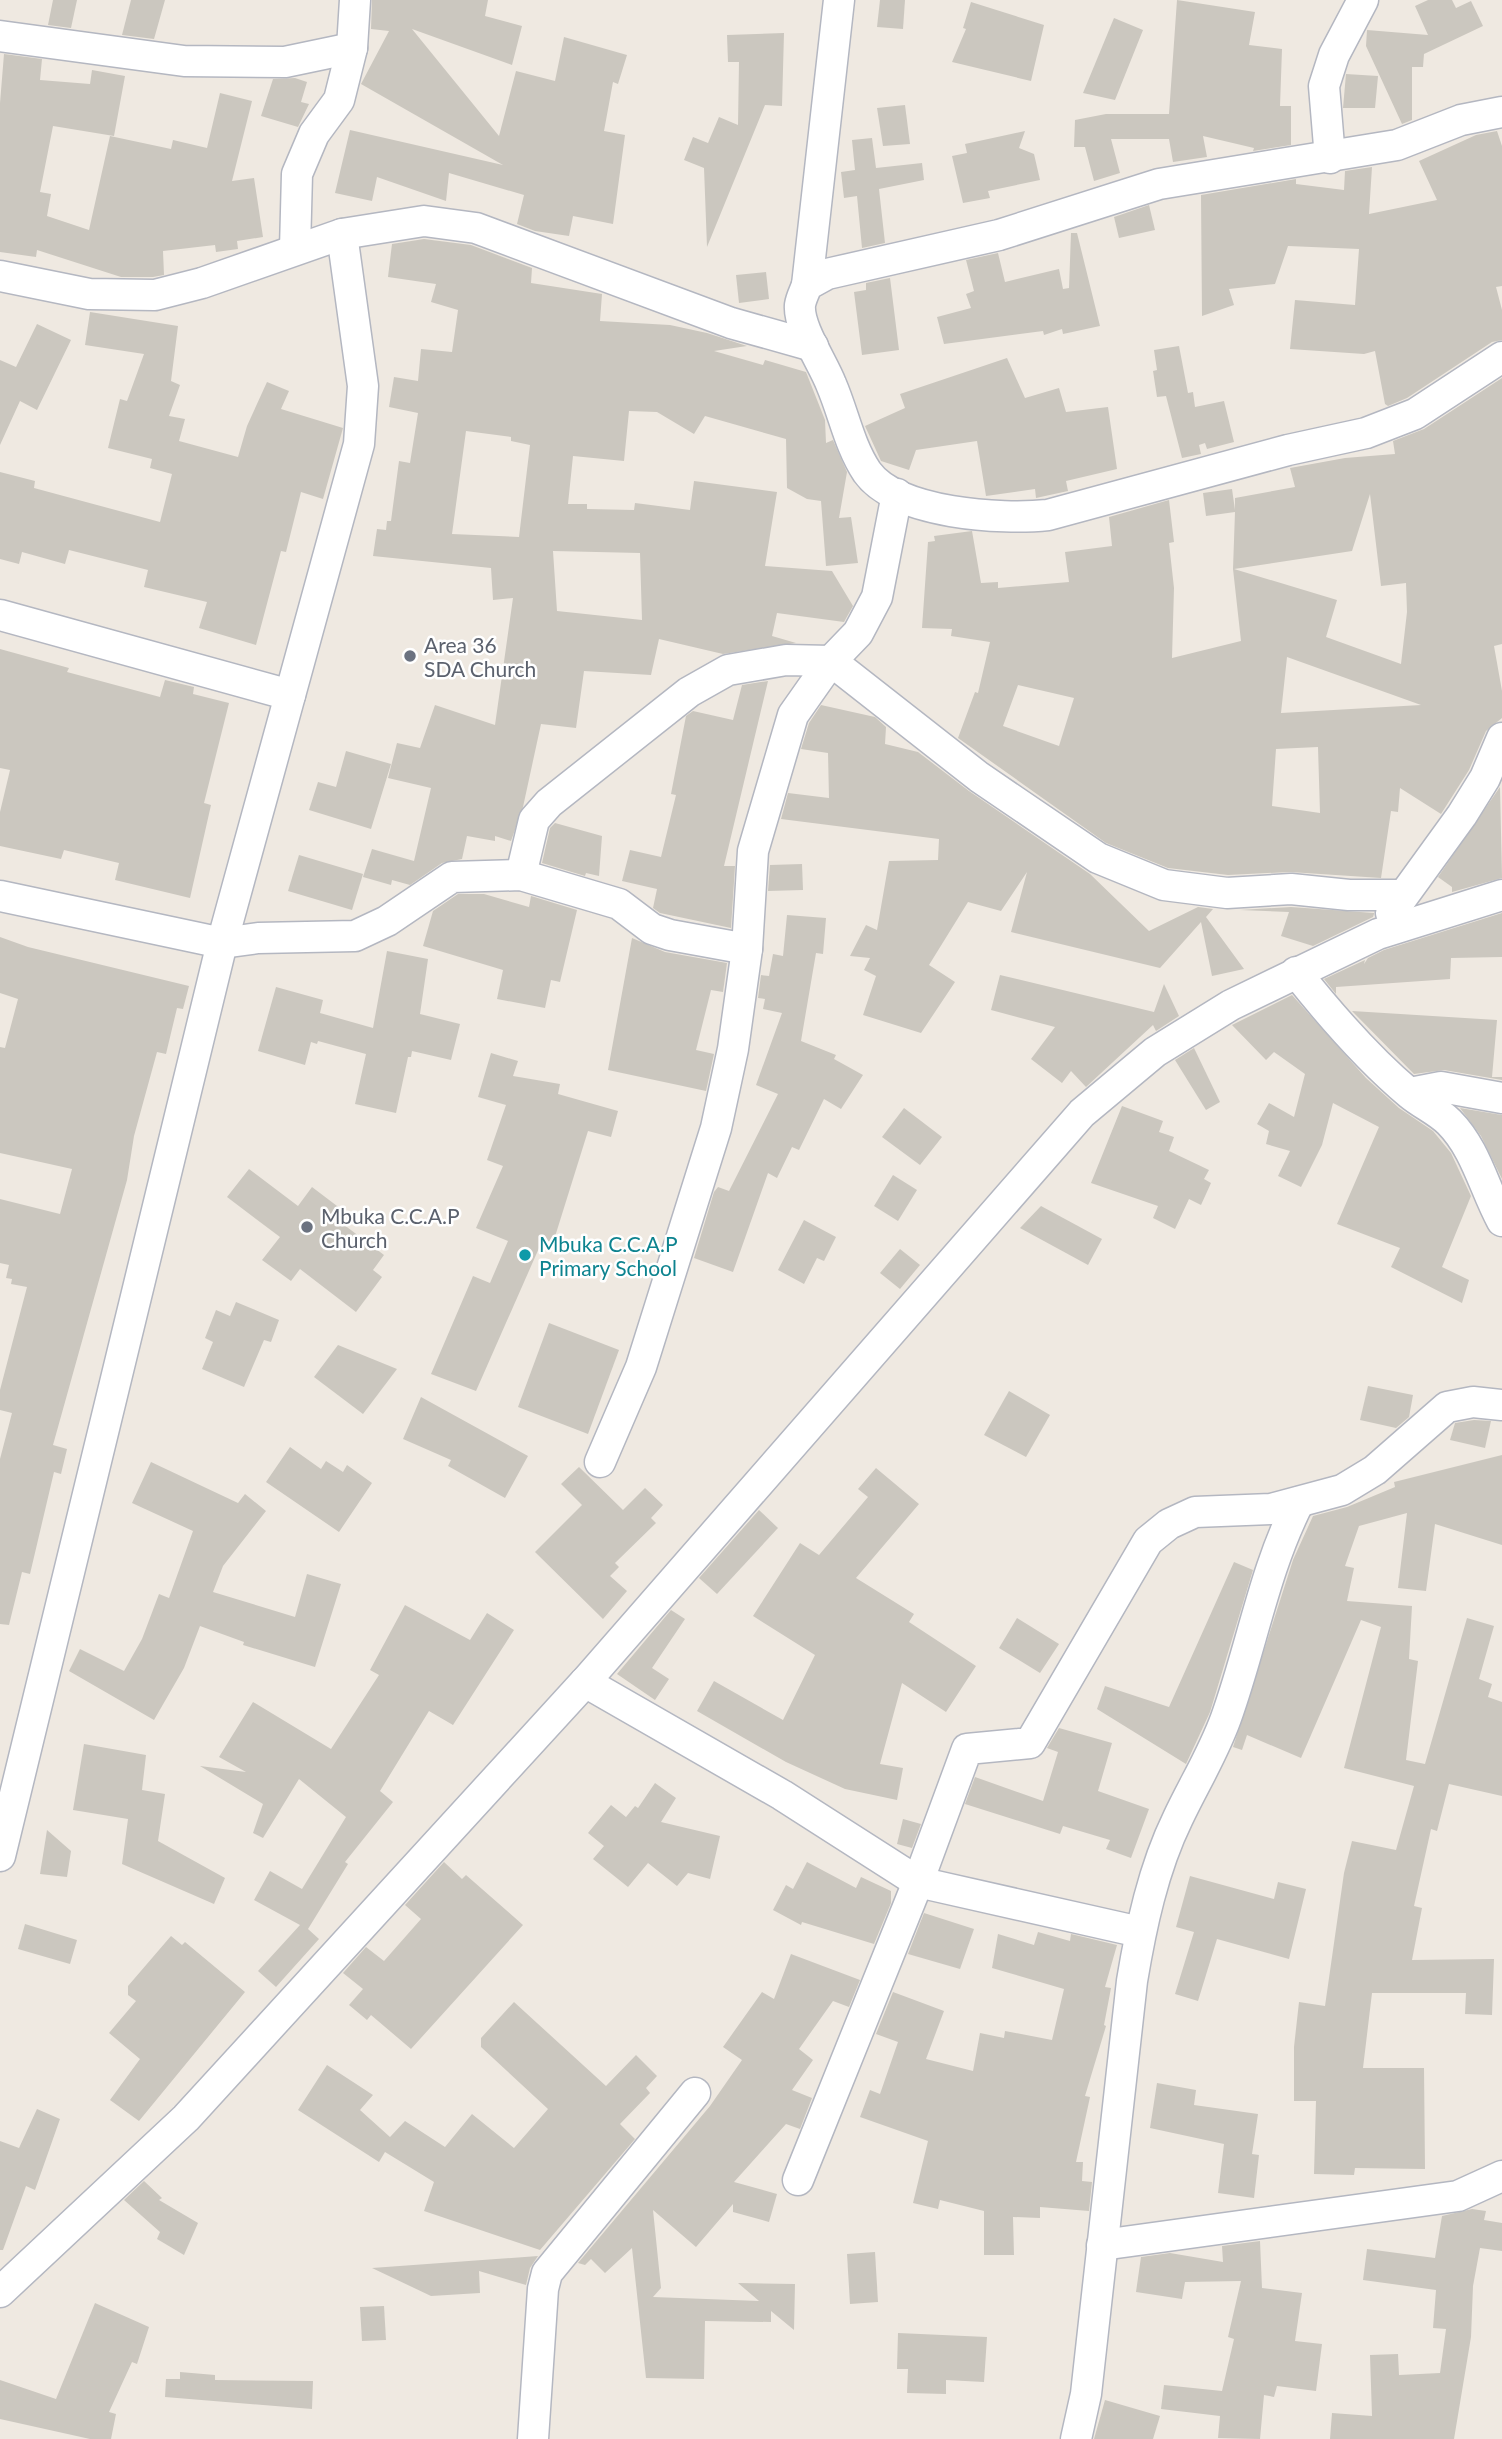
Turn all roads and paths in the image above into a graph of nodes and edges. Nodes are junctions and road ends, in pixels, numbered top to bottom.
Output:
1 (355, 0) edge
2 (839, 0) edge
3 (1363, 0) edge
4 (0, 36) edge
5 (352, 48) junction
6 (1502, 112) edge
7 (1330, 158) junction
8 (342, 234) junction
9 (295, 249) junction
10 (0, 276) edge
11 (807, 285) junction
12 (813, 346) junction
13 (1502, 357) edge
14 (897, 494) junction
15 (0, 615) edge
16 (831, 661) junction
17 (290, 695) junction
18 (1502, 738) edge
19 (521, 875) junction
20 (1402, 895) junction
21 (1502, 895) edge
22 (0, 896) edge
23 (1378, 934) junction
24 (222, 943) junction
25 (747, 949) junction
26 (1296, 972) junction
27 (1410, 1093) junction
28 (1502, 1098) edge
29 (1502, 1221) edge
30 (1502, 1405) edge
31 (600, 1462) dead end
32 (1299, 1502) junction
33 (585, 1682) junction
34 (0, 1856) edge
35 (918, 1882) junction
36 (1140, 1932) junction
37 (695, 2093) dead end
38 (1502, 2176) edge
39 (798, 2180) dead end
40 (1102, 2245) junction
41 (0, 2292) edge
42 (533, 2439) edge
43 (1076, 2439) edge

1 - 5 street
2 - 11 street
3 - 7 street
4 - 5 street
5 - 9 street
6 - 7 street
7 - 11 street
8 - 9 street
8 - 12 street
8 - 17 street
9 - 10 street
11 - 12 street
12 - 14 street
13 - 14 street
14 - 16 street
15 - 17 street
16 - 19 street
16 - 20 street
16 - 25 street
17 - 24 street
18 - 20 street
19 - 24 street
19 - 25 street
20 - 23 street
21 - 23 street
22 - 24 street
23 - 26 street
24 - 34 street
25 - 31 street
26 - 27 street
26 - 33 street
27 - 28 street
27 - 29 street
30 - 32 street
32 - 35 street
32 - 36 street
33 - 35 street
33 - 41 street
35 - 36 street
35 - 39 street
36 - 40 street
37 - 42 street
38 - 40 street
40 - 43 street

